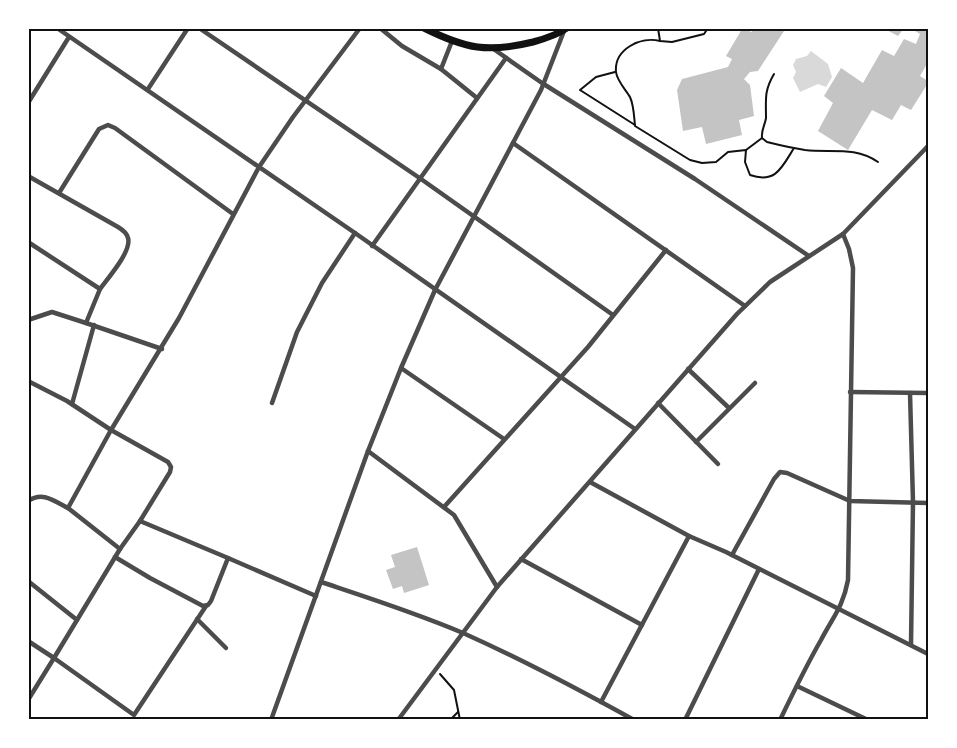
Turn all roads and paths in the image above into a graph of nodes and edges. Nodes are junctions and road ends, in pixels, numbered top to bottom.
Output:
1 (57, 28) edge
2 (188, 28) edge
3 (199, 28) edge
4 (360, 28) edge
5 (380, 28) edge
6 (424, 28) edge
7 (658, 28) edge
8 (708, 28) edge
9 (566, 30) edge
10 (69, 37) junction
11 (660, 40) junction
12 (452, 41) junction
13 (495, 50) junction
14 (506, 58) junction
15 (441, 69) junction
16 (615, 72) dead end
17 (774, 74) dead end
18 (542, 83) junction
19 (148, 89) junction
20 (477, 98) junction
21 (305, 100) junction
22 (28, 103) edge
23 (635, 126) junction
24 (762, 138) junction
25 (513, 143) junction
26 (928, 146) edge
27 (794, 148) junction
28 (746, 150) junction
29 (878, 162) dead end
30 (259, 166) junction
31 (28, 176) edge
32 (421, 179) junction
33 (59, 193) junction
34 (233, 214) junction
35 (472, 217) junction
36 (355, 233) junction
37 (843, 234) junction
38 (28, 242) edge
39 (372, 246) junction
40 (666, 250) junction
41 (809, 256) junction
42 (100, 289) junction
43 (435, 290) junction
44 (745, 306) junction
45 (614, 315) junction
46 (28, 320) edge
47 (86, 323) junction
48 (94, 325) junction
49 (162, 349) junction
50 (401, 368) junction
51 (688, 369) junction
52 (560, 378) junction
53 (28, 381) edge
54 (755, 383) dead end
55 (850, 392) junction
56 (910, 393) junction
57 (928, 393) edge
58 (273, 403) dead end
59 (658, 403) junction
60 (72, 404) junction
61 (729, 408) junction
62 (635, 429) junction
63 (111, 430) junction
64 (504, 440) junction
65 (696, 442) junction
66 (368, 451) junction
67 (718, 464) dead end
68 (590, 482) junction
69 (28, 501) edge
70 (850, 501) junction
71 (913, 502) junction
72 (928, 502) edge
73 (444, 507) junction
74 (68, 508) junction
75 (140, 521) junction
76 (689, 536) junction
77 (120, 549) junction
78 (732, 555) junction
79 (115, 557) junction
80 (228, 558) junction
81 (521, 559) junction
82 (759, 569) junction
83 (28, 581) edge
84 (321, 582) junction
85 (497, 587) junction
86 (316, 596) junction
87 (206, 606) junction
88 (839, 610) junction
89 (197, 619) junction
90 (77, 620) junction
91 (642, 624) junction
92 (463, 634) junction
93 (28, 641) edge
94 (911, 645) junction
95 (226, 648) dead end
96 (928, 654) edge
97 (54, 658) junction
98 (436, 669) junction
99 (797, 686) junction
100 (28, 700) edge
101 (601, 702) junction
102 (458, 712) junction
103 (272, 720) edge
104 (398, 720) edge
105 (452, 720) edge
106 (460, 720) edge
107 (634, 720) edge
108 (685, 720) edge
109 (780, 720) edge
110 (868, 720) edge

1 - 10 street
2 - 19 street
3 - 21 street
4 - 21 street
5 - 15 street
6 - 12 main road
7 - 11 path
8 - 11 path
9 - 13 main road
9 - 18 street
10 - 19 street
10 - 22 street
11 - 23 path
12 - 13 main road
12 - 15 street
13 - 14 street
14 - 18 street
14 - 20 street
15 - 20 street
16 - 23 path
17 - 24 path
18 - 25 street
18 - 41 street
19 - 30 street
20 - 32 street
21 - 30 street
21 - 32 street
23 - 28 path
24 - 27 path
24 - 28 path
25 - 35 street
25 - 40 street
26 - 37 street
27 - 28 path
27 - 29 path
30 - 34 street
30 - 36 street
31 - 33 street
32 - 35 street
32 - 39 street
33 - 34 street
33 - 42 street
34 - 49 street
35 - 43 street
35 - 45 street
36 - 39 street
36 - 58 street
37 - 41 street
37 - 55 street
38 - 42 street
39 - 43 street
40 - 44 street
40 - 45 street
41 - 44 street
42 - 47 street
43 - 50 street
43 - 52 street
44 - 51 street
45 - 52 street
46 - 47 street
47 - 48 street
48 - 49 street
48 - 60 street
49 - 63 street
50 - 64 street
50 - 66 street
51 - 59 street
51 - 61 street
52 - 62 street
52 - 64 street
53 - 60 street
54 - 61 street
55 - 56 street
55 - 70 street
56 - 57 street
56 - 71 street
59 - 62 street
59 - 65 street
60 - 63 street
61 - 65 street
62 - 68 street
63 - 74 street
63 - 75 street
64 - 73 street
65 - 67 street
66 - 73 street
66 - 84 street
68 - 76 street
68 - 81 street
69 - 74 street
70 - 71 street
70 - 78 street
70 - 88 street
71 - 72 street
71 - 94 street
73 - 85 street
74 - 77 street
75 - 77 street
75 - 80 street
76 - 78 street
76 - 91 street
77 - 79 street
78 - 82 street
79 - 87 street
79 - 90 street
80 - 86 street
80 - 87 street
81 - 85 street
81 - 91 street
82 - 88 street
82 - 108 street
83 - 90 street
84 - 86 street
84 - 92 street
85 - 92 street
86 - 103 street
87 - 89 street
88 - 94 street
88 - 99 street
89 - 95 street
89 - 97 street
90 - 97 street
91 - 101 street
92 - 98 street
92 - 101 street
93 - 97 street
94 - 96 street
97 - 100 street
98 - 102 path
98 - 104 street
99 - 109 street
99 - 110 street
101 - 107 street
102 - 105 path
102 - 106 path

